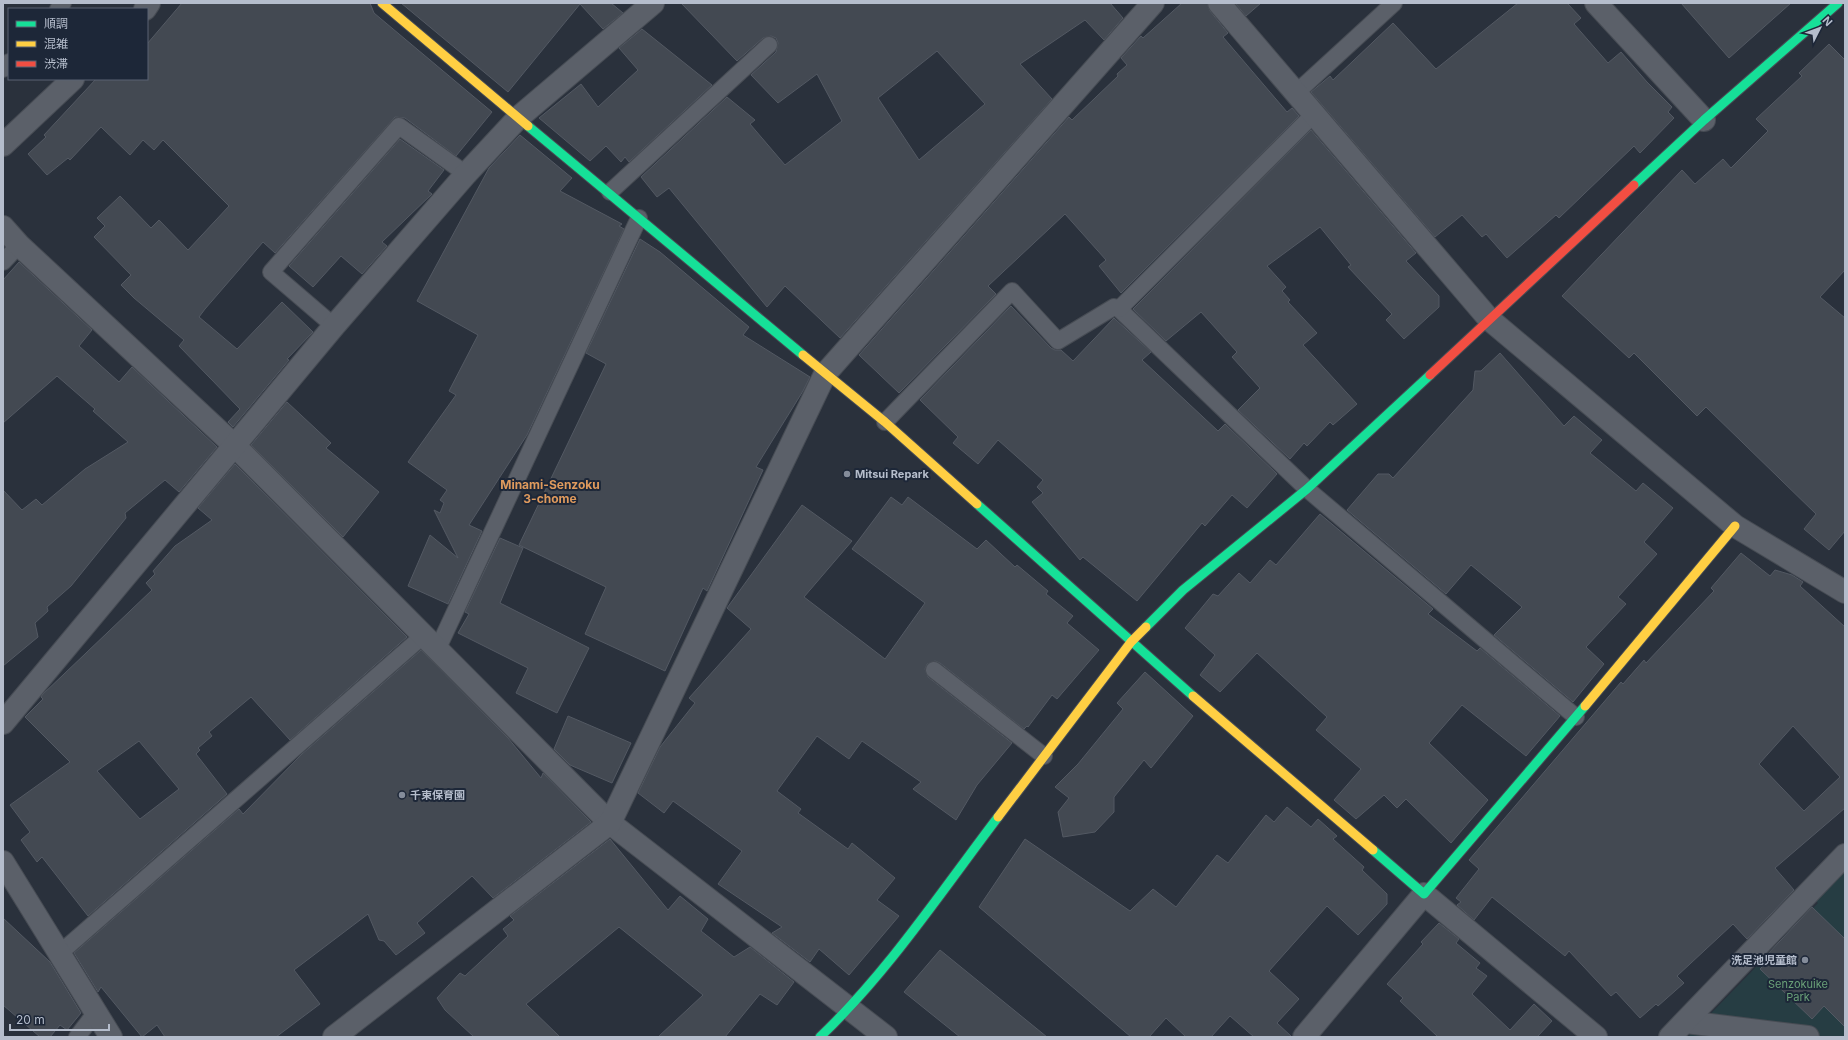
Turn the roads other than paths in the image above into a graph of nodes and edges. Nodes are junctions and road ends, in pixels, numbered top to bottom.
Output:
1 (382, 3) edge
2 (653, 3) edge
3 (1153, 3) edge
4 (1219, 3) edge
5 (1394, 3) edge
6 (1596, 3) edge
7 (1838, 3) edge
8 (769, 45) dead end
9 (71, 80) edge
10 (1296, 93) junction
11 (1314, 114) junction
12 (520, 117) junction
13 (1704, 120) junction
14 (3, 145) edge
15 (466, 174) junction
16 (610, 192) junction
17 (639, 218) junction
18 (3, 227) edge
19 (19, 245) junction
20 (3, 262) edge
21 (1119, 309) junction
22 (1489, 319) junction
23 (334, 326) junction
24 (825, 374) junction
25 (885, 422) junction
26 (234, 446) junction
27 (1307, 489) junction
28 (1735, 526) junction
29 (1845, 592) edge
30 (431, 642) junction
31 (1131, 642) junction
32 (934, 670) dead end
33 (1576, 717) junction
34 (3, 723) edge
35 (1044, 756) junction
36 (610, 823) junction
37 (1845, 855) edge
38 (3, 862) edge
39 (1424, 894) junction
40 (60, 953) junction
41 (850, 1008) junction
42 (96, 1012) junction
43 (1686, 1022) junction
44 (77, 1037) edge
45 (111, 1037) edge
46 (334, 1037) edge
47 (820, 1037) edge
48 (886, 1037) edge
49 (1304, 1037) edge
50 (1596, 1037) edge
51 (1670, 1037) edge
52 (1808, 1037) edge

1 - 12 street
2 - 12 street
3 - 24 street
4 - 10 street
5 - 10 lane
6 - 13 street
7 - 13 street
8 - 16 lane
9 - 14 street
10 - 11 street
11 - 21 lane
11 - 22 street
12 - 15 street
12 - 16 street
13 - 22 street
15 - 23 street
15 - 23 lane
16 - 17 street
17 - 24 street
17 - 30 lane
18 - 19 street
19 - 20 lane
19 - 26 street
21 - 25 lane
21 - 27 lane
22 - 27 street
22 - 28 street
23 - 26 street
24 - 25 street
24 - 36 street
25 - 31 street
26 - 30 street
26 - 34 street
27 - 31 street
27 - 33 lane
28 - 29 street
28 - 33 street
30 - 36 street
30 - 40 lane
31 - 35 street
31 - 39 street
32 - 35 lane
33 - 39 street
35 - 41 street
36 - 41 street
36 - 46 street
37 - 43 street
38 - 40 street
39 - 49 street
39 - 50 street
40 - 42 street
41 - 47 street
41 - 48 street
42 - 44 lane
42 - 45 street
43 - 51 street
43 - 52 street

